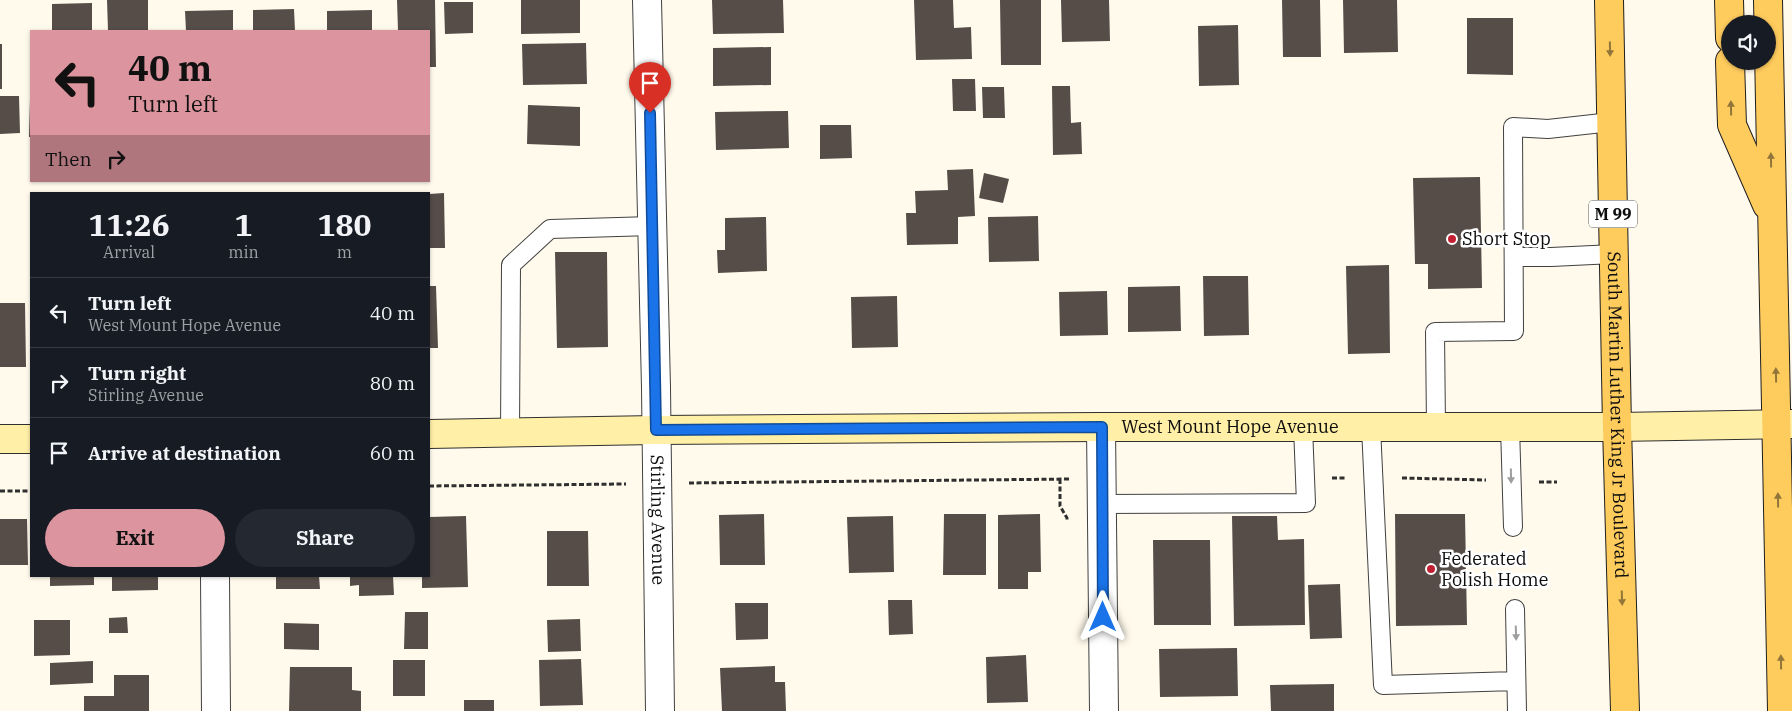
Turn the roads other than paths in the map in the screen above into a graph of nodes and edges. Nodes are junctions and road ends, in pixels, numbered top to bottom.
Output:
1 (647, 0) edge
2 (1609, 0) edge
3 (1729, 0) edge
4 (1768, 0) edge
5 (1729, 15) edge
6 (1730, 70) edge
7 (1611, 122) junction
8 (1772, 218) junction
9 (652, 226) junction
10 (1614, 254) junction
11 (1514, 257) junction
12 (1784, 424) edge
13 (1102, 427) junction
14 (1303, 427) junction
15 (1371, 427) junction
16 (1436, 427) junction
17 (1510, 427) junction
18 (1617, 427) junction
19 (656, 430) junction
20 (510, 433) junction
21 (430, 434) edge
22 (0, 439) edge
23 (30, 439) edge
24 (1102, 492) junction
25 (1513, 527) dead end
26 (214, 577) edge
27 (1515, 609) dead end
28 (1516, 681) junction
29 (1627, 704) edge
30 (216, 711) edge
31 (660, 711) edge
32 (1104, 711) edge
33 (1516, 711) edge
34 (1782, 711) edge

1 - 9 street, Stirling Avenue
2 -> 7 main road, South Martin Luther King Jr Boulevard / M 99
3 - 5 main road
8 -> 4 main road
8 -> 6 main road
7 - 10 main road, South Martin Luther King Jr Boulevard / M 99
7 - 11 lane
12 -> 8 main road
9 - 19 street, Stirling Avenue
9 - 20 lane
10 - 11 lane
10 - 18 main road, South Martin Luther King Jr Boulevard / M 99
11 - 16 lane
12 - 18 street, West Mount Hope Avenue
34 -> 12 main road
13 - 14 street, West Mount Hope Avenue
13 - 19 street, West Mount Hope Avenue
13 - 24 street
14 - 15 street, West Mount Hope Avenue
14 - 24 lane
15 - 16 street, West Mount Hope Avenue
15 - 28 lane
16 - 17 street, West Mount Hope Avenue
17 - 18 street, West Mount Hope Avenue
17 -> 25 lane
18 -> 29 main road, South Martin Luther King Jr Boulevard / M 99
19 - 20 street, West Mount Hope Avenue
19 - 31 street, Stirling Avenue
20 - 21 street, West Mount Hope Avenue
22 - 23 street
24 - 32 street
26 - 30 street
27 -> 28 lane
28 - 33 lane

